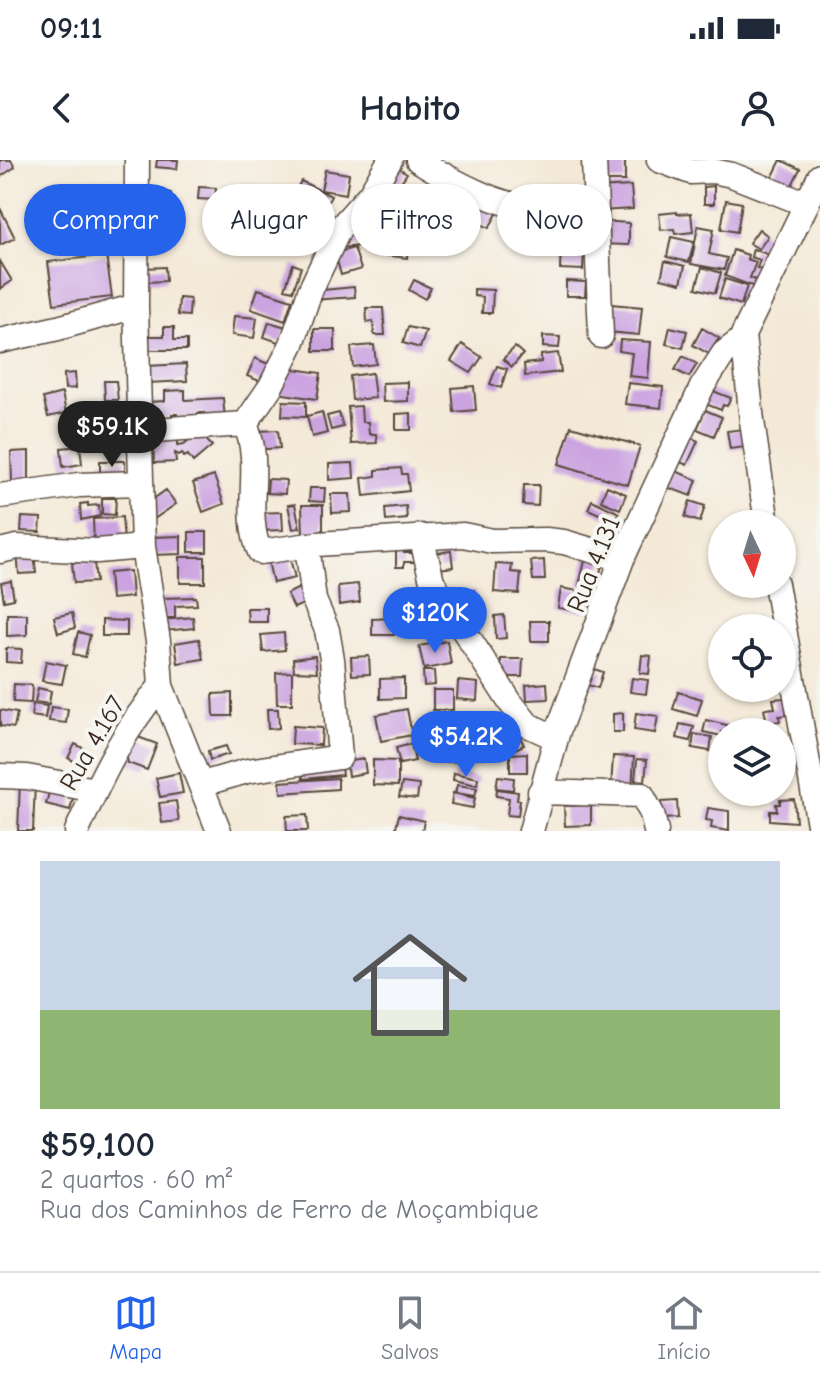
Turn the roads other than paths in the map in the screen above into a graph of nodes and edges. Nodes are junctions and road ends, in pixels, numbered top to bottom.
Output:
1 (137, 160) edge
2 (390, 160) edge
3 (418, 160) edge
4 (594, 160) edge
5 (659, 160) edge
6 (820, 176) edge
7 (594, 184) edge
8 (808, 200) junction
9 (497, 202) edge
10 (597, 256) edge
11 (136, 306) junction
12 (743, 335) junction
13 (601, 336) dead end
14 (0, 341) edge
15 (245, 424) junction
16 (138, 431) junction
17 (139, 483) junction
18 (0, 496) edge
19 (765, 510) edge
20 (421, 536) junction
21 (307, 545) junction
22 (143, 547) junction
23 (0, 551) edge
24 (622, 559) junction
25 (779, 598) edge
26 (161, 686) junction
27 (556, 738) junction
28 (0, 776) edge
29 (202, 784) junction
30 (95, 790) junction
31 (540, 792) junction
32 (820, 830) edge
33 (77, 831) edge
34 (219, 831) edge
35 (531, 831) edge
36 (656, 831) edge

1 - 11 street
2 - 15 street
3 - 9 street
4 - 7 street
5 - 8 street
6 - 8 street, Rua 4.131
8 - 12 street, Rua 4.131
10 - 13 street
11 - 14 street
11 - 16 street
12 - 19 street
12 - 24 street, Rua 4.131
15 - 16 street
15 - 21 street
16 - 17 street
17 - 18 street
17 - 22 street
20 - 21 street
20 - 24 street
20 - 27 street
21 - 29 street
22 - 23 street
22 - 26 street
24 - 27 street, Rua 4.131
25 - 32 street
26 - 29 street
26 - 30 street, Rua 4.167
27 - 31 street, Rua 4.131
28 - 30 street
29 - 34 street
30 - 33 street, Rua 4.167
31 - 35 street, Rua 4.131
31 - 36 street

